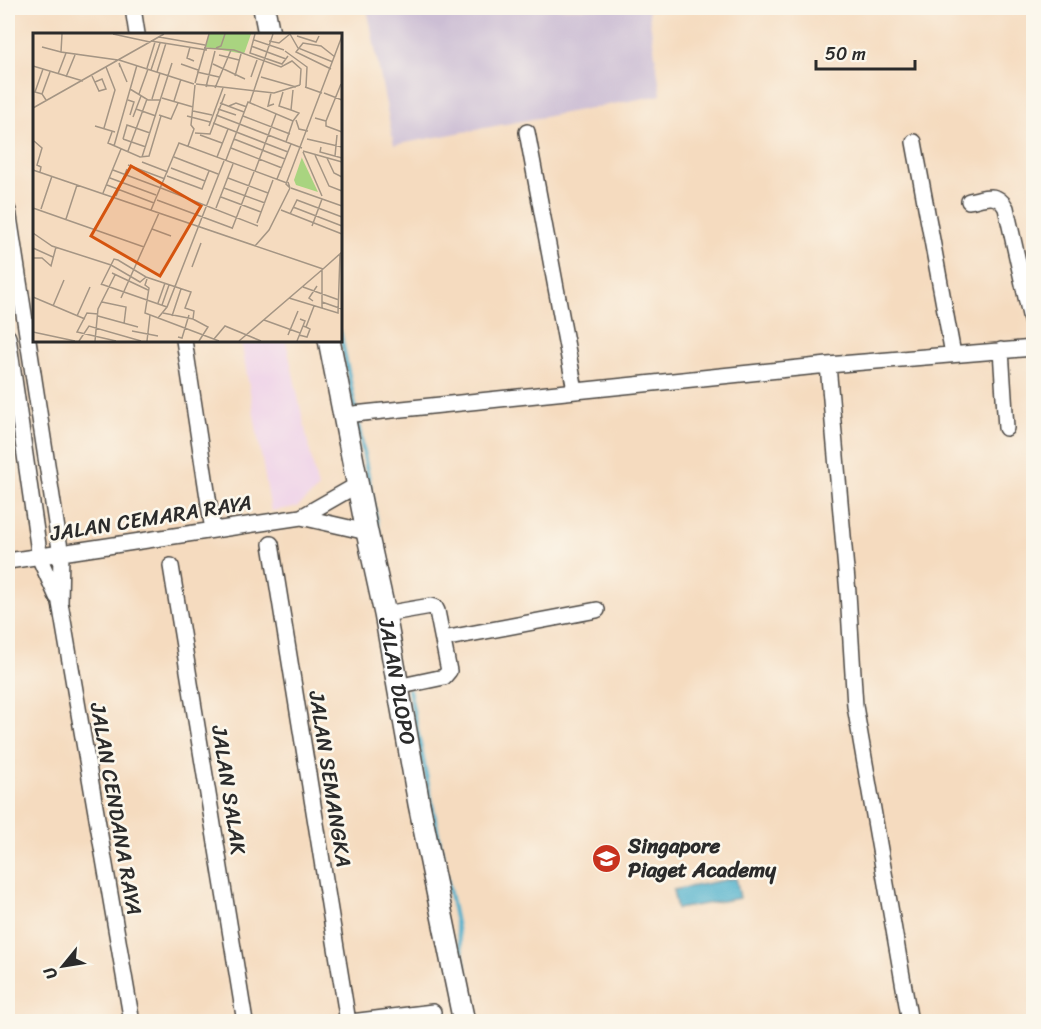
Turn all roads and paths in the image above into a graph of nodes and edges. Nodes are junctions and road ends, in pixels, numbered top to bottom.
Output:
1 (133, 8) edge
2 (264, 8) edge
3 (137, 33) edge
4 (269, 33) edge
5 (527, 132) dead end
6 (914, 142) dead end
7 (969, 201) dead end
8 (8, 210) edge
9 (10, 248) edge
10 (1034, 333) edge
11 (8, 337) edge
12 (184, 342) edge
13 (330, 342) edge
14 (1034, 348) edge
15 (1001, 350) junction
16 (953, 354) junction
17 (828, 365) junction
18 (575, 390) junction
19 (351, 414) junction
20 (1006, 428) dead end
21 (357, 485) junction
22 (302, 517) junction
23 (212, 524) dead end
24 (367, 532) junction
25 (271, 544) dead end
26 (60, 551) junction
27 (39, 555) junction
28 (8, 561) edge
29 (171, 566) dead end
30 (60, 603) junction
31 (597, 610) dead end
32 (393, 612) junction
33 (443, 639) junction
34 (405, 685) junction
35 (433, 1012) dead end
36 (132, 1022) edge
37 (245, 1022) edge
38 (350, 1022) edge
39 (464, 1022) edge
40 (910, 1022) edge

1 - 3 street
2 - 4 street
5 - 18 street
6 - 16 street
7 - 10 street
8 - 9 street, JALAN CENDANA RAYA
9 - 26 street, JALAN CENDANA RAYA
11 - 27 street, JALAN CENDANA RAYA
12 - 23 street
13 - 19 street, JALAN DLOPO
14 - 15 street
15 - 16 street
15 - 20 street
16 - 17 street
17 - 18 street
17 - 40 street
18 - 19 street
19 - 21 street, JALAN DLOPO
21 - 22 street
21 - 24 street, JALAN DLOPO
22 - 24 street
22 - 26 street, JALAN CEMARA RAYA
24 - 32 street, JALAN DLOPO
25 - 38 street, JALAN SEMANGKA
26 - 27 street, JALAN CEMARA RAYA
26 - 30 street, JALAN CENDANA RAYA
27 - 28 street, JALAN CEMARA RAYA
27 - 30 street, JALAN CENDANA RAYA
29 - 37 street, JALAN SALAK
30 - 36 street, JALAN CENDANA RAYA
31 - 33 street
32 - 33 street
32 - 34 street, JALAN DLOPO
33 - 34 street
34 - 39 street, JALAN DLOPO
35 - 38 street

